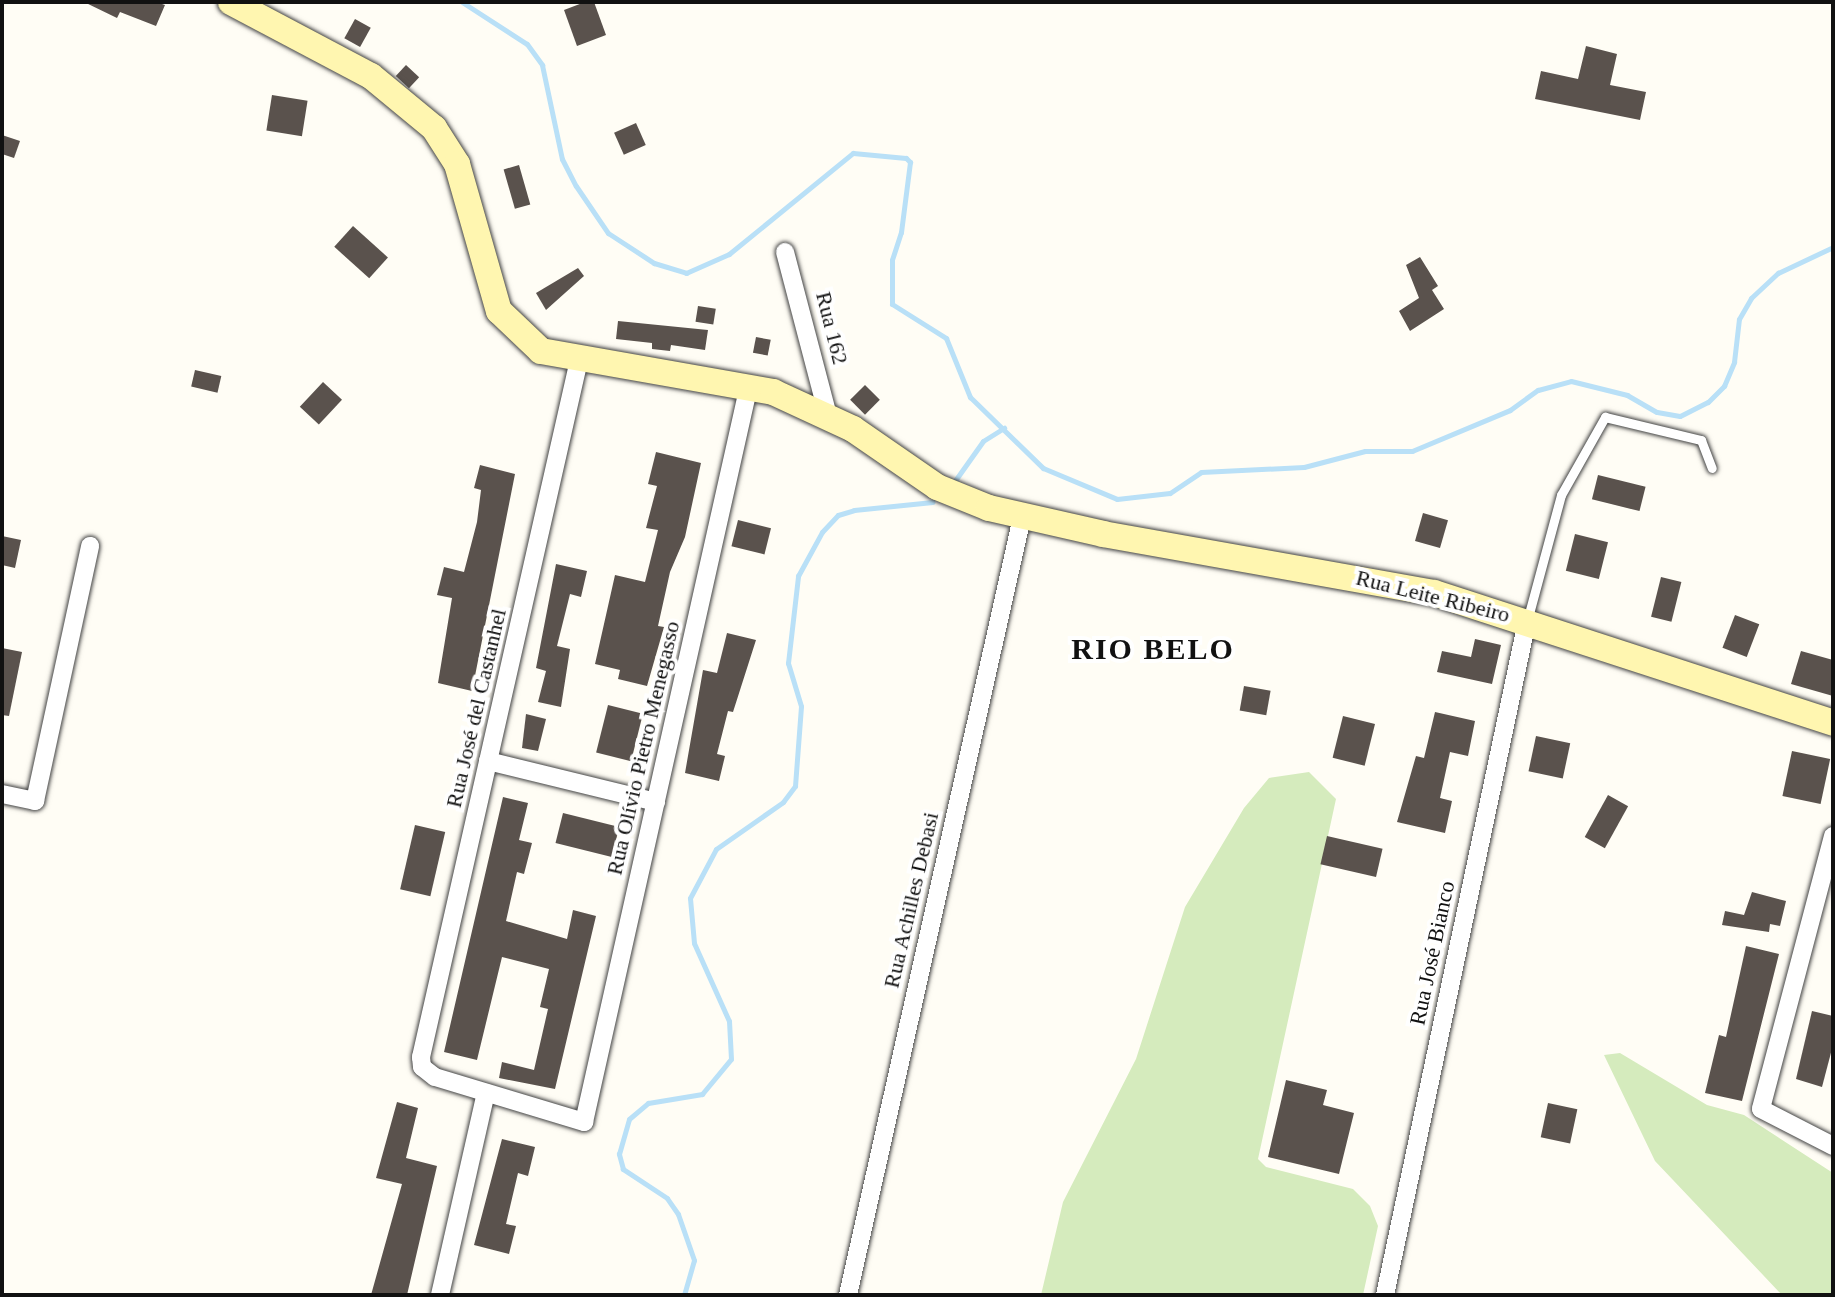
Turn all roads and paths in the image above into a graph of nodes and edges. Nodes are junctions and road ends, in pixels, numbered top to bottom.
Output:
1 (231, 2) edge
2 (785, 252) dead end
3 (579, 360) junction
4 (749, 385) junction
5 (828, 416) junction
6 (1712, 468) dead end
7 (1022, 517) junction
8 (90, 546) dead end
9 (1527, 621) junction
10 (1833, 723) edge
11 (488, 761) junction
12 (2, 794) edge
13 (656, 802) junction
14 (1833, 836) edge
15 (486, 1093) junction
16 (1833, 1146) edge
17 (440, 1295) edge
18 (848, 1295) edge
19 (1385, 1295) edge

1 - 3 street, Rua Leite Ribeiro
2 - 5 street, Rua 162
3 - 4 street, Rua Leite Ribeiro
3 - 11 street, Rua José del Castanhel
4 - 5 street, Rua Leite Ribeiro
4 - 13 street, Rua Olívio Pietro Menegasso
5 - 7 street, Rua Leite Ribeiro
6 - 9 lane
7 - 9 street, Rua Leite Ribeiro
7 - 18 street, Rua Achilles Debasi
8 - 12 street
9 - 10 street, Rua Leite Ribeiro
9 - 19 street, Rua José Bianco
11 - 13 street
11 - 15 street, Rua José del Castanhel
13 - 15 street, Rua Olívio Pietro Menegasso
14 - 16 street
15 - 17 street

